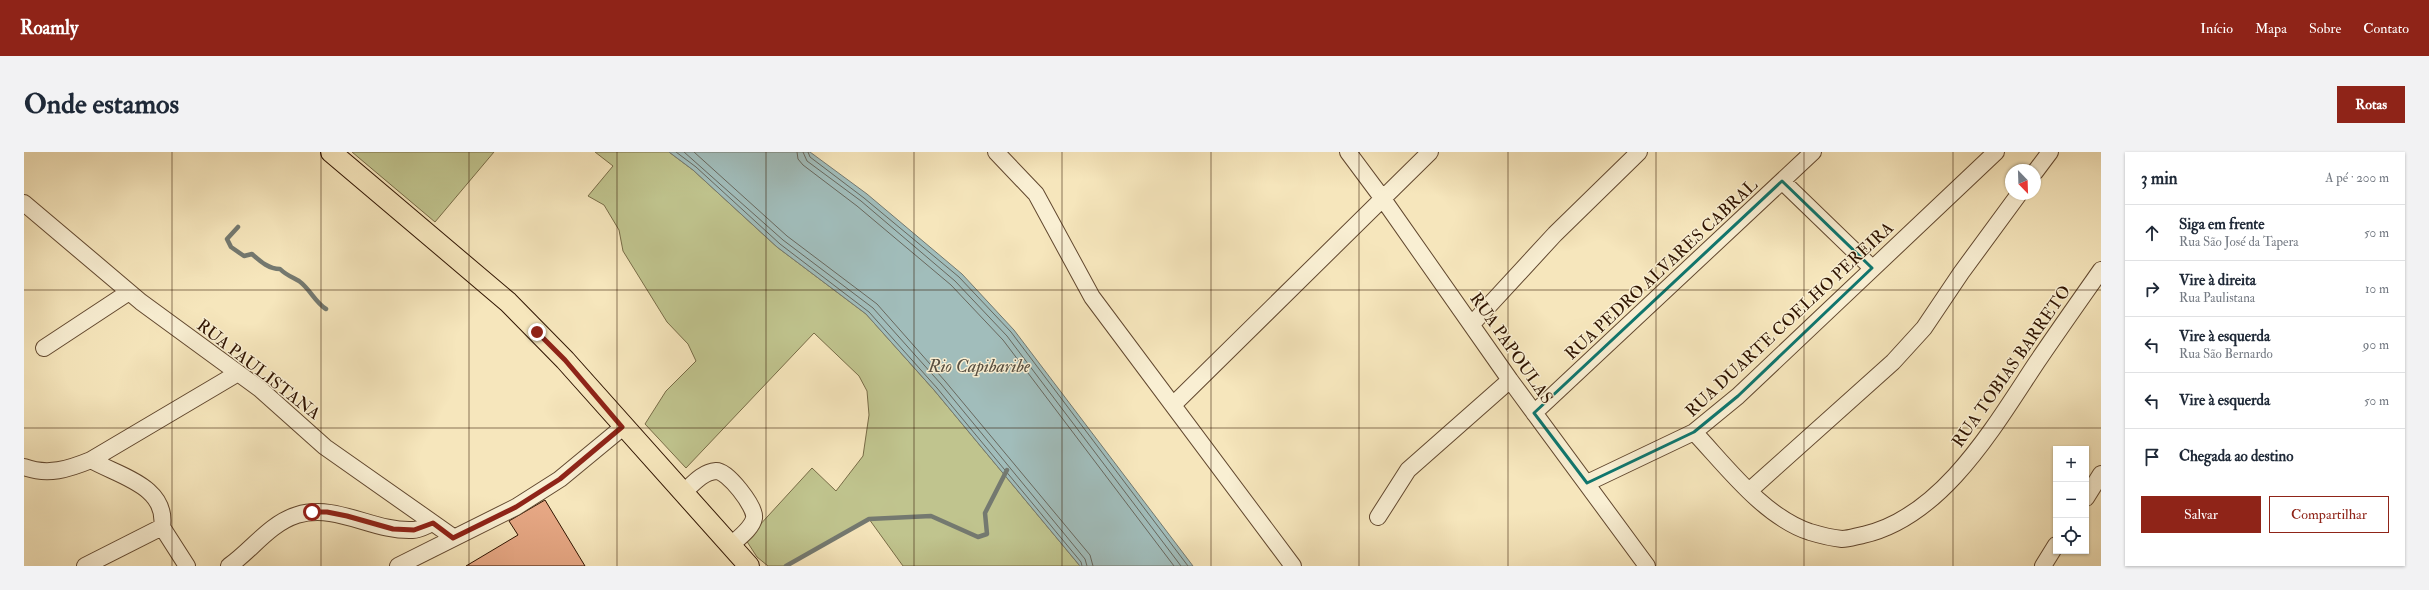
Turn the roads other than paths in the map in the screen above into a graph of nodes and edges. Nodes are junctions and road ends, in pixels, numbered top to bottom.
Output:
1 (331, 152) edge
2 (996, 152) edge
3 (1348, 152) edge
4 (1430, 152) edge
5 (1639, 152) edge
6 (1813, 152) edge
7 (1996, 152) edge
8 (2050, 152) edge
9 (2041, 164) edge
10 (1782, 181) junction
11 (1383, 199) junction
12 (2014, 200) edge
13 (24, 203) edge
14 (1872, 268) junction
15 (2101, 270) edge
16 (129, 292) junction
17 (1472, 324) junction
18 (44, 348) dead end
19 (238, 373) junction
20 (1510, 380) junction
21 (1174, 404) junction
22 (1534, 413) junction
23 (622, 427) junction
24 (1694, 432) junction
25 (91, 460) junction
26 (24, 467) edge
27 (2101, 474) edge
28 (1587, 484) junction
29 (1749, 491) junction
30 (683, 492) junction
31 (2089, 493) edge
32 (1378, 517) dead end
33 (433, 523) junction
34 (162, 527) junction
35 (453, 538) junction
36 (730, 546) junction
37 (2053, 550) edge
38 (85, 566) edge
39 (187, 566) edge
40 (229, 566) edge
41 (398, 566) edge
42 (749, 566) edge
43 (1293, 566) edge
44 (1647, 566) edge
45 (2043, 566) edge

1 - 23 main road
2 - 21 street
3 - 11 street, RUA PAPOULAS
4 - 11 street
5 - 17 street
6 - 10 street, RUA PEDRO ALVARES CABRAL
7 - 14 street, RUA DUARTE COELHO PEREIRA
8 - 9 street
10 - 14 street
10 - 22 street, RUA PEDRO ALVARES CABRAL
11 - 17 street, RUA PAPOULAS
11 - 21 street
12 - 29 street
13 - 16 street, RUA PAULISTANA
14 - 24 street, RUA DUARTE COELHO PEREIRA
15 - 29 street, RUA TOBIAS BARRETO
16 - 18 street
16 - 19 street, RUA PAULISTANA
17 - 20 street, RUA PAPOULAS
19 - 25 street
19 - 33 street, RUA PAULISTANA
20 - 22 street, RUA PAPOULAS
20 - 32 street
21 - 43 street
22 - 28 street, RUA PAPOULAS
23 - 30 main road
23 - 35 street
24 - 28 street, RUA DUARTE COELHO PEREIRA
24 - 29 street, RUA TOBIAS BARRETO
25 - 26 street
25 - 34 street
27 - 31 street
28 - 44 street, RUA PAPOULAS
30 - 36 main road
30 - 36 street
33 - 35 street, RUA PAULISTANA
33 - 40 street
34 - 38 street
34 - 39 street
35 - 41 street
36 - 42 main road
37 - 45 street

